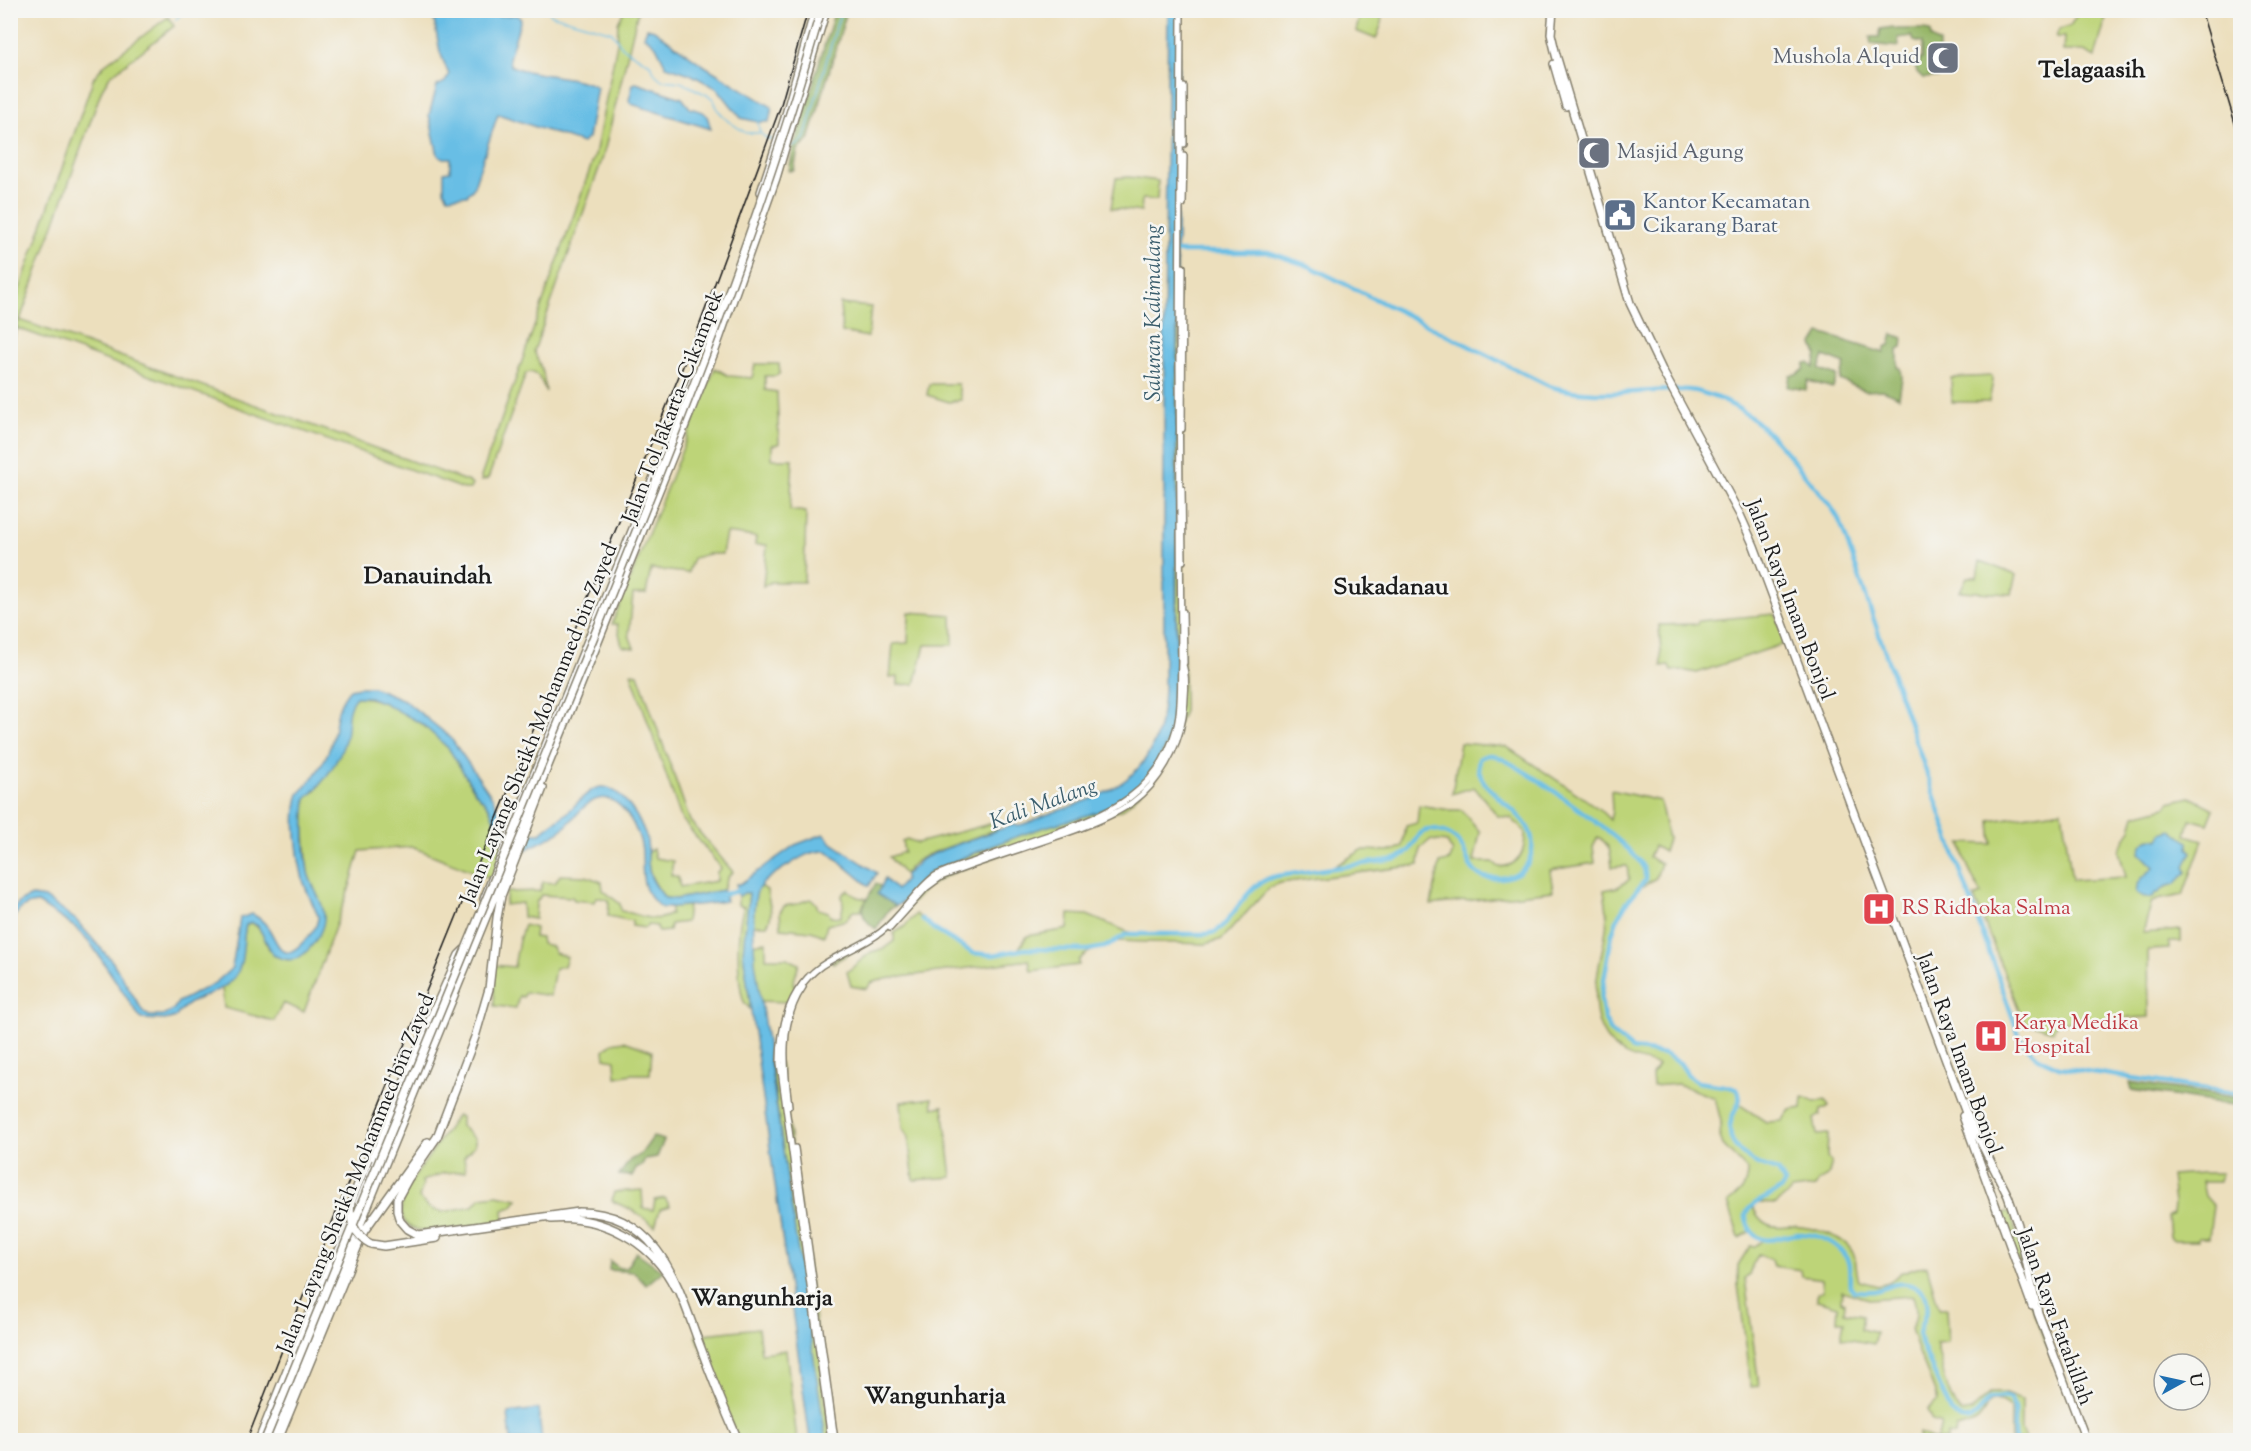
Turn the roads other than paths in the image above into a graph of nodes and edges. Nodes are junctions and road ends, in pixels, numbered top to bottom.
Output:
1 (815, 10) edge
2 (824, 10) edge
3 (1183, 10) edge
4 (1551, 10) edge
5 (513, 858) junction
6 (464, 950) junction
7 (427, 1026) junction
8 (1933, 1028) junction
9 (788, 1110) junction
10 (440, 1128) junction
11 (2010, 1201) junction
12 (1996, 1204) junction
13 (2014, 1214) junction
14 (2001, 1217) junction
15 (693, 1331) junction
16 (2055, 1364) junction
17 (262, 1440) edge
18 (271, 1440) edge
19 (278, 1440) edge
20 (736, 1440) edge
21 (831, 1440) edge
22 (836, 1440) edge
23 (2084, 1440) edge

1 - 6 highway, Jalan Tol Jakarta–Cikampek, bridge
2 - 5 highway, Jalan Tol Jakarta–Cikampek
2 - 17 highway, Jalan Layang Sheikh Mohammed bin Zayed, bridge
2 - 18 highway, Jalan Layang Sheikh Mohammed bin Zayed, bridge
3 - 9 main road
4 - 8 highway, Jalan Raya Imam Bonjol
5 - 10 highway
5 - 18 highway
6 - 7 highway
6 - 17 highway, Jalan Tol Jakarta–Cikampek
7 - 15 highway, bridge
7 - 17 highway
8 - 11 highway, Jalan Raya Imam Bonjol
8 - 12 highway, Jalan Raya Imam Bonjol
9 - 21 main road
9 - 22 main road
10 - 15 highway
10 - 19 highway
11 - 12 highway
11 - 13 highway, Jalan Raya Fatahillah
12 - 14 highway, Jalan Raya Fatahillah
13 - 14 highway
13 - 16 highway, Jalan Raya Fatahillah
14 - 16 highway, Jalan Raya Fatahillah
15 - 20 highway
16 - 23 highway, Jalan Raya Fatahillah

